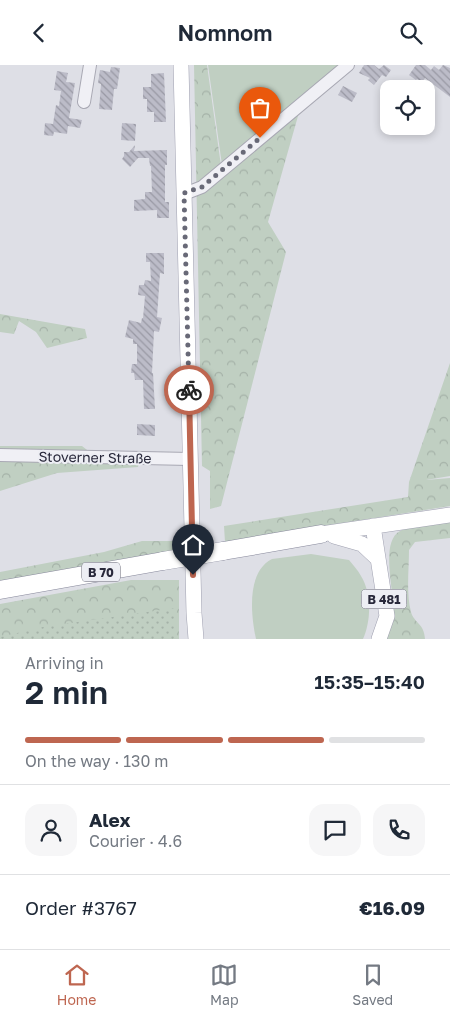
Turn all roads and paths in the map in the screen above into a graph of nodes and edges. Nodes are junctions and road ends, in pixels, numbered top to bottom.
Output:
1 (90, 65) edge
2 (181, 65) edge
3 (348, 65) edge
4 (84, 103) dead end
5 (184, 193) junction
6 (0, 455) edge
7 (190, 459) junction
8 (450, 515) edge
9 (372, 526) junction
10 (321, 534) junction
11 (378, 559) junction
12 (0, 590) edge
13 (196, 639) edge
14 (379, 639) edge

1 - 4 street
2 - 5 main road
3 - 5 street
5 - 7 main road
6 - 7 street, Stoverner Straße
7 - 13 main road
8 - 9 main road, B 70
9 - 10 main road, B 70
9 - 11 main road, B 481
10 - 11 main road, B 70
10 - 12 highway, B 70, bridge
11 - 14 main road, B 481

